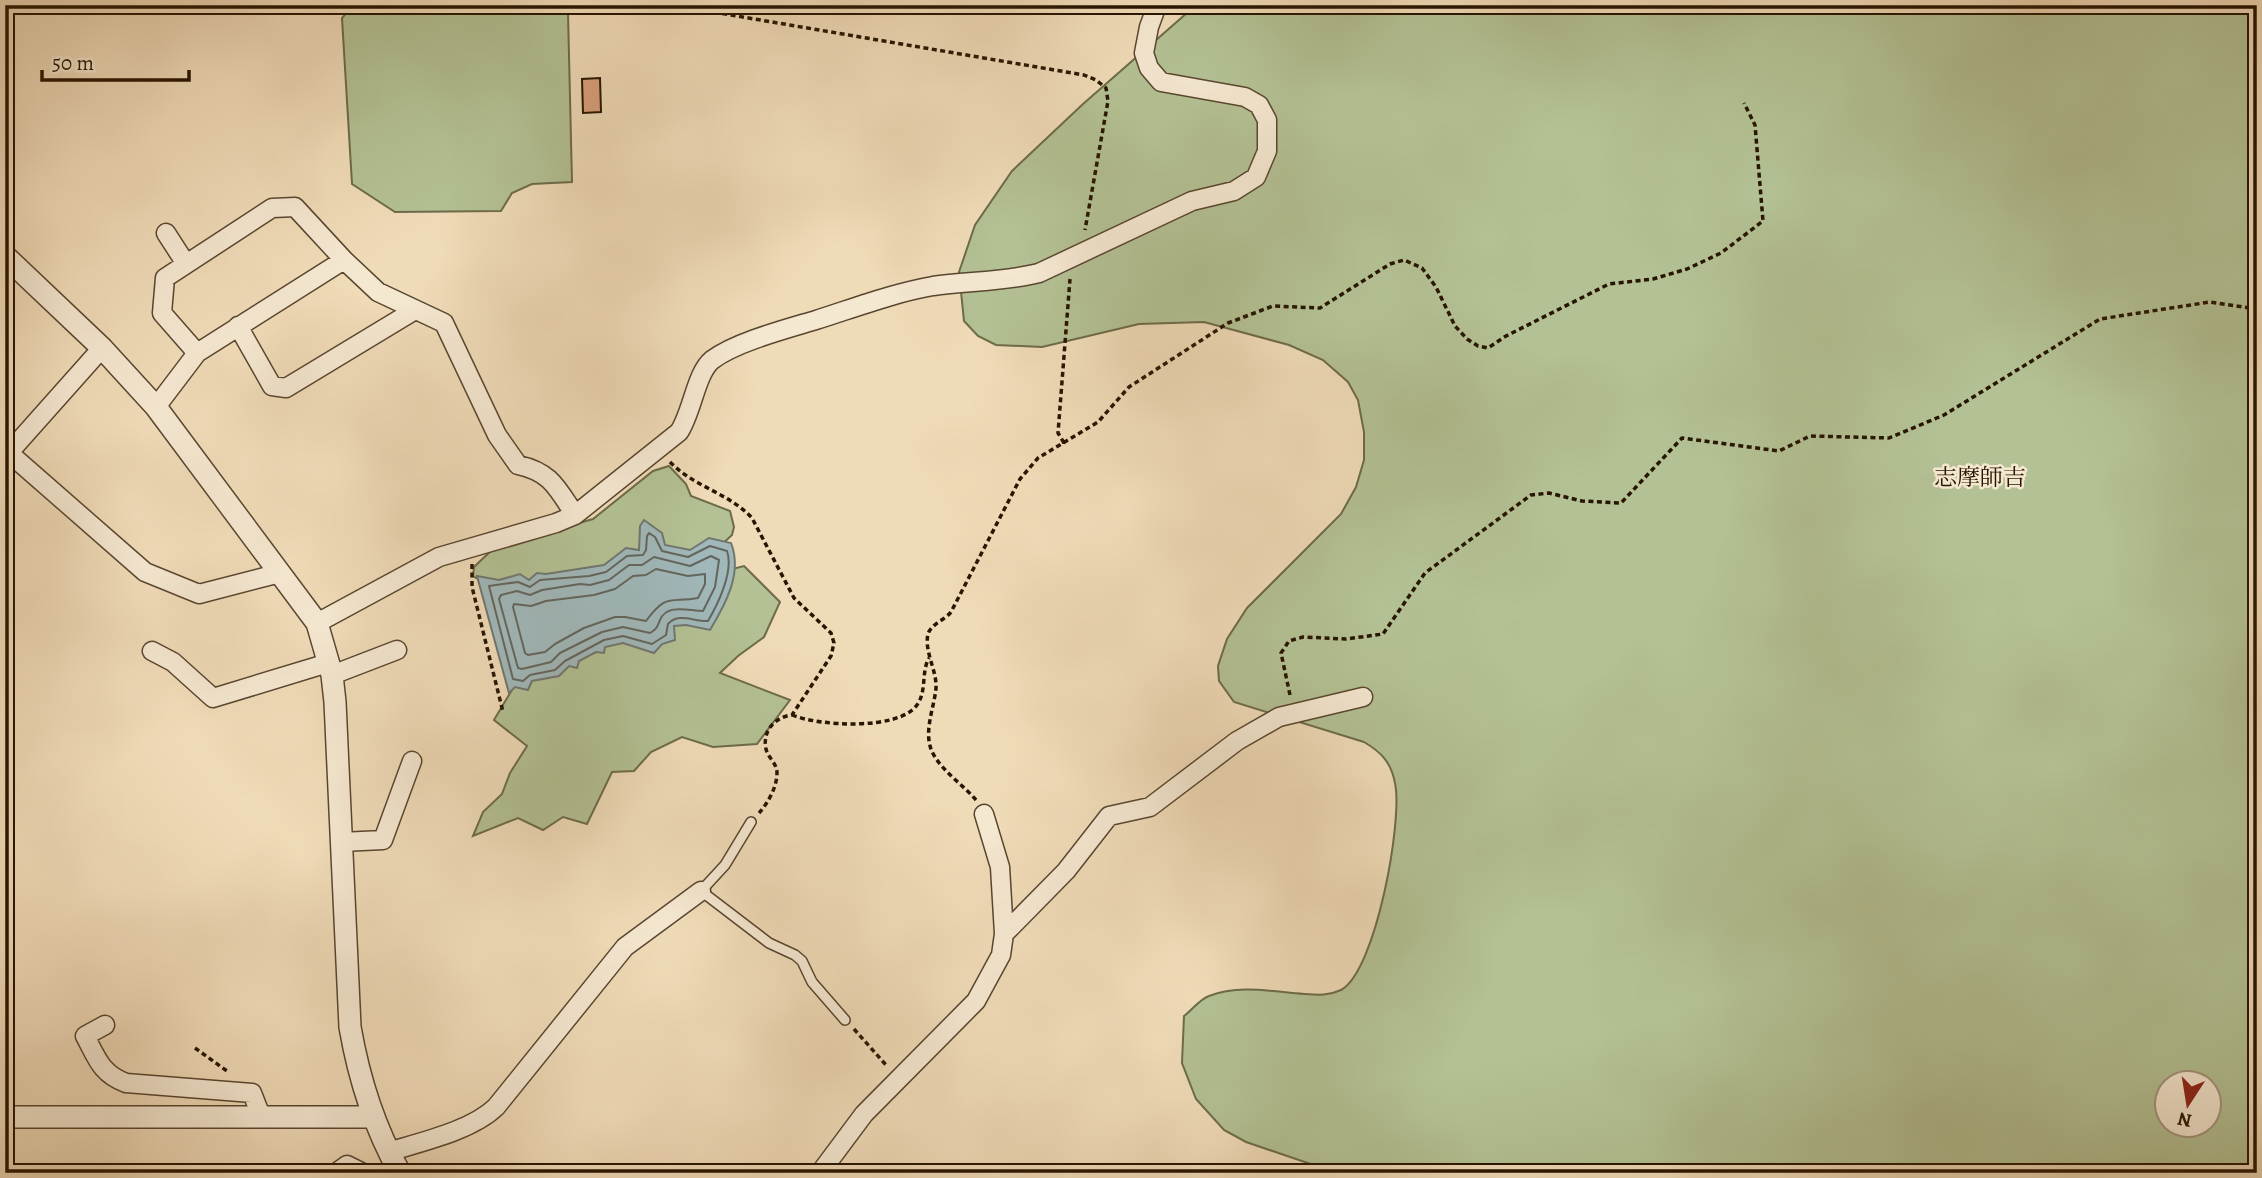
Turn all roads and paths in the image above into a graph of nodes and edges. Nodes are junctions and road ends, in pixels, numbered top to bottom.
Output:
1 (672, 5) edge
2 (1157, 5) edge
3 (1744, 103) dead end
4 (166, 233) dead end
5 (1088, 250) junction
6 (5, 257) edge
7 (344, 260) junction
8 (1072, 260) junction
9 (186, 264) junction
10 (2257, 309) edge
11 (415, 310) junction
12 (238, 326) junction
13 (102, 348) junction
14 (197, 353) junction
15 (156, 407) junction
16 (1064, 443) junction
17 (659, 450) junction
18 (7, 455) edge
19 (575, 515) junction
20 (472, 547) junction
21 (280, 573) junction
22 (317, 623) junction
23 (397, 650) dead end
24 (152, 651) dead end
25 (929, 658) junction
26 (330, 669) junction
27 (1363, 697) dead end
28 (503, 712) dead end
29 (1295, 714) junction
30 (792, 715) junction
31 (412, 761) dead end
32 (984, 814) joint
33 (751, 822) joint
34 (341, 842) junction
35 (701, 891) junction
36 (1004, 934) junction
37 (845, 1020) joint
38 (105, 1025) dead end
39 (195, 1048) dead end
40 (900, 1079) junction
41 (241, 1091) junction
42 (261, 1116) junction
43 (5, 1117) edge
44 (372, 1117) junction
45 (388, 1152) junction
46 (336, 1173) edge
47 (363, 1173) edge
48 (400, 1173) edge
49 (820, 1173) edge

1 - 5 path
2 - 5 street
3 - 16 path
4 - 9 street
5 - 8 street
6 - 13 street
7 - 9 street
7 - 11 street
7 - 12 street
8 - 16 path
8 - 17 street
9 - 14 street
10 - 29 path
11 - 12 street
11 - 19 street
12 - 14 street
13 - 15 street
13 - 18 street
14 - 15 street
15 - 21 street
16 - 25 path
17 - 19 street
17 - 30 path
18 - 21 street
19 - 20 street
20 - 22 street
20 - 28 path
21 - 22 street
22 - 26 street
23 - 26 street
24 - 26 street
25 - 30 path
25 - 32 path
26 - 34 street
27 - 29 street
29 - 36 street
30 - 33 path
31 - 34 street
32 - 36 street
33 - 35 lane
34 - 44 street
35 - 37 lane
35 - 45 street
36 - 40 street
37 - 40 path
38 - 41 street
39 - 41 path
40 - 49 street
41 - 42 street
42 - 43 street
42 - 44 street
44 - 45 street
45 - 48 street
46 - 47 street

